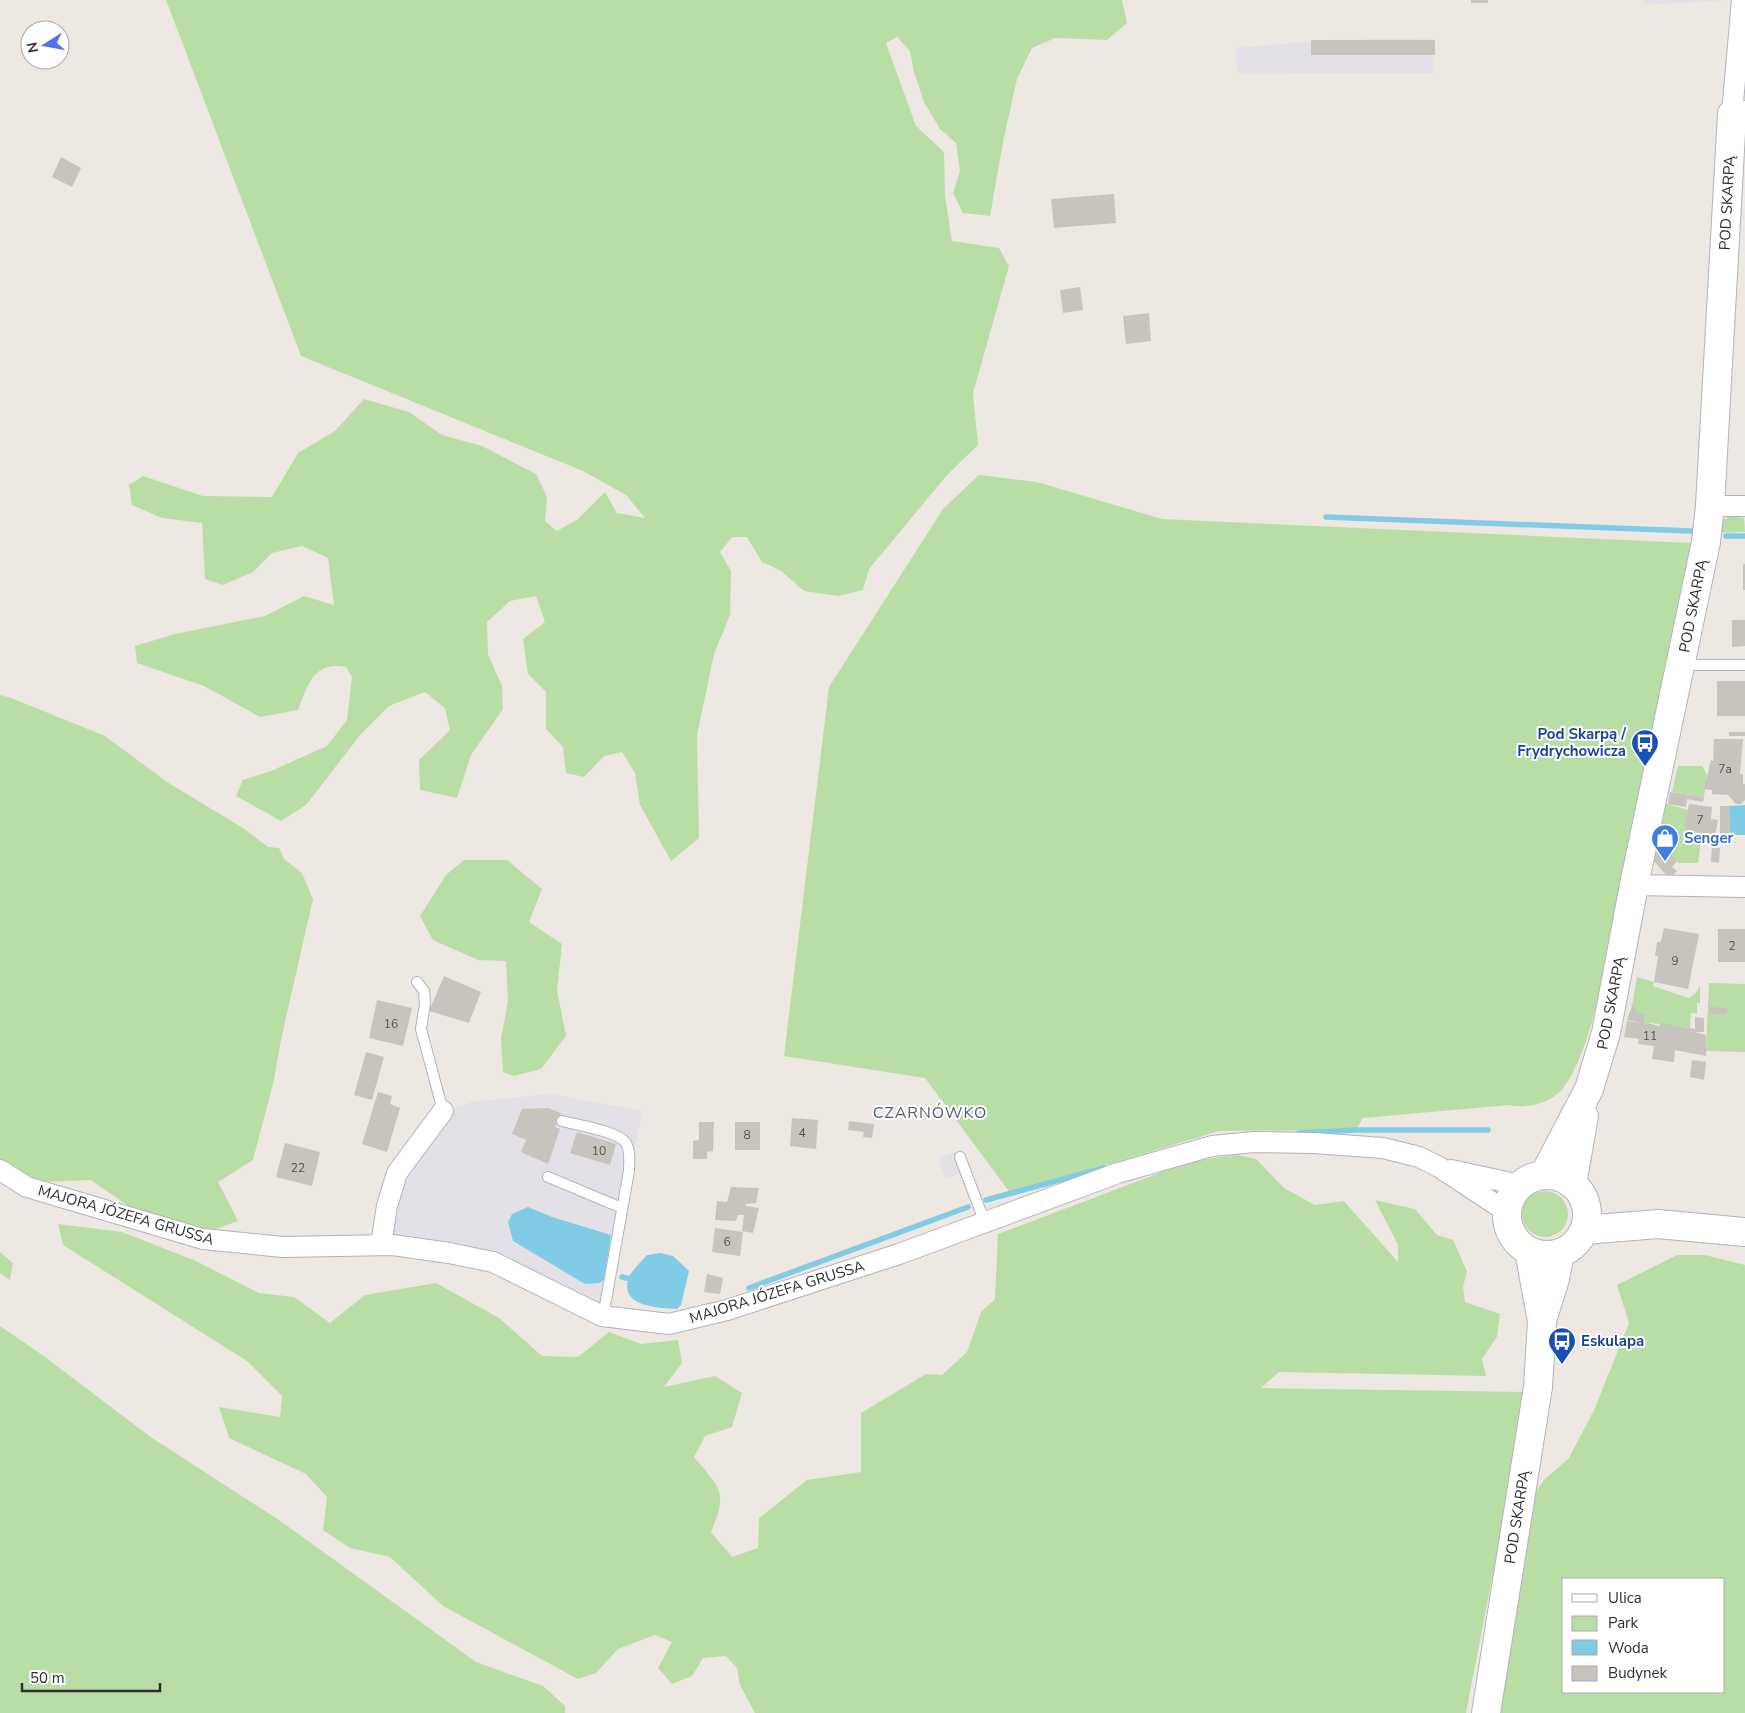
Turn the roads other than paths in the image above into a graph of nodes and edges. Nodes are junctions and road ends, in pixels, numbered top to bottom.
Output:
1 (1742, 0) edge
2 (1738, 114) edge
3 (1710, 506) junction
4 (1745, 506) edge
5 (1745, 664) edge
6 (1681, 665) junction
7 (1634, 885) junction
8 (1745, 887) edge
9 (417, 982) dead end
10 (1589, 1090) junction
11 (442, 1111) joint
12 (562, 1121) dead end
13 (960, 1156) dead end
14 (1439, 1167) junction
15 (0, 1170) edge
16 (548, 1177) dead end
17 (1532, 1180) junction
18 (1578, 1193) junction
19 (622, 1208) junction
20 (1507, 1212) junction
21 (985, 1223) junction
22 (1658, 1224) junction
23 (1584, 1230) junction
24 (1745, 1232) edge
25 (380, 1245) junction
26 (1530, 1250) junction
27 (1560, 1253) junction
28 (603, 1316) junction
29 (1542, 1321) junction
30 (1486, 1713) edge

1 - 2 street
2 - 3 street, POD SKARPĄ
3 - 4 street
3 - 6 street, POD SKARPĄ
5 - 6 lane
6 - 7 street, POD SKARPĄ
7 - 8 street
7 - 10 street, POD SKARPĄ
9 - 11 lane
10 - 17 street, POD SKARPĄ
10 - 18 street, POD SKARPĄ
11 - 25 street
12 - 19 lane
13 - 21 lane
14 - 17 street, MAJORA JÓZEFA GRUSSA
14 - 20 street, MAJORA JÓZEFA GRUSSA
14 - 21 street, MAJORA JÓZEFA GRUSSA
15 - 25 street, MAJORA JÓZEFA GRUSSA
16 - 19 lane
17 - 18 street
17 - 20 street
18 - 22 street
18 - 23 street
19 - 28 lane
20 - 26 street
21 - 28 street, MAJORA JÓZEFA GRUSSA
22 - 23 street
22 - 24 street
23 - 27 street
25 - 28 street, MAJORA JÓZEFA GRUSSA
26 - 27 street
26 - 29 street, POD SKARPĄ
27 - 29 street, POD SKARPĄ
29 - 30 street, POD SKARPĄ

